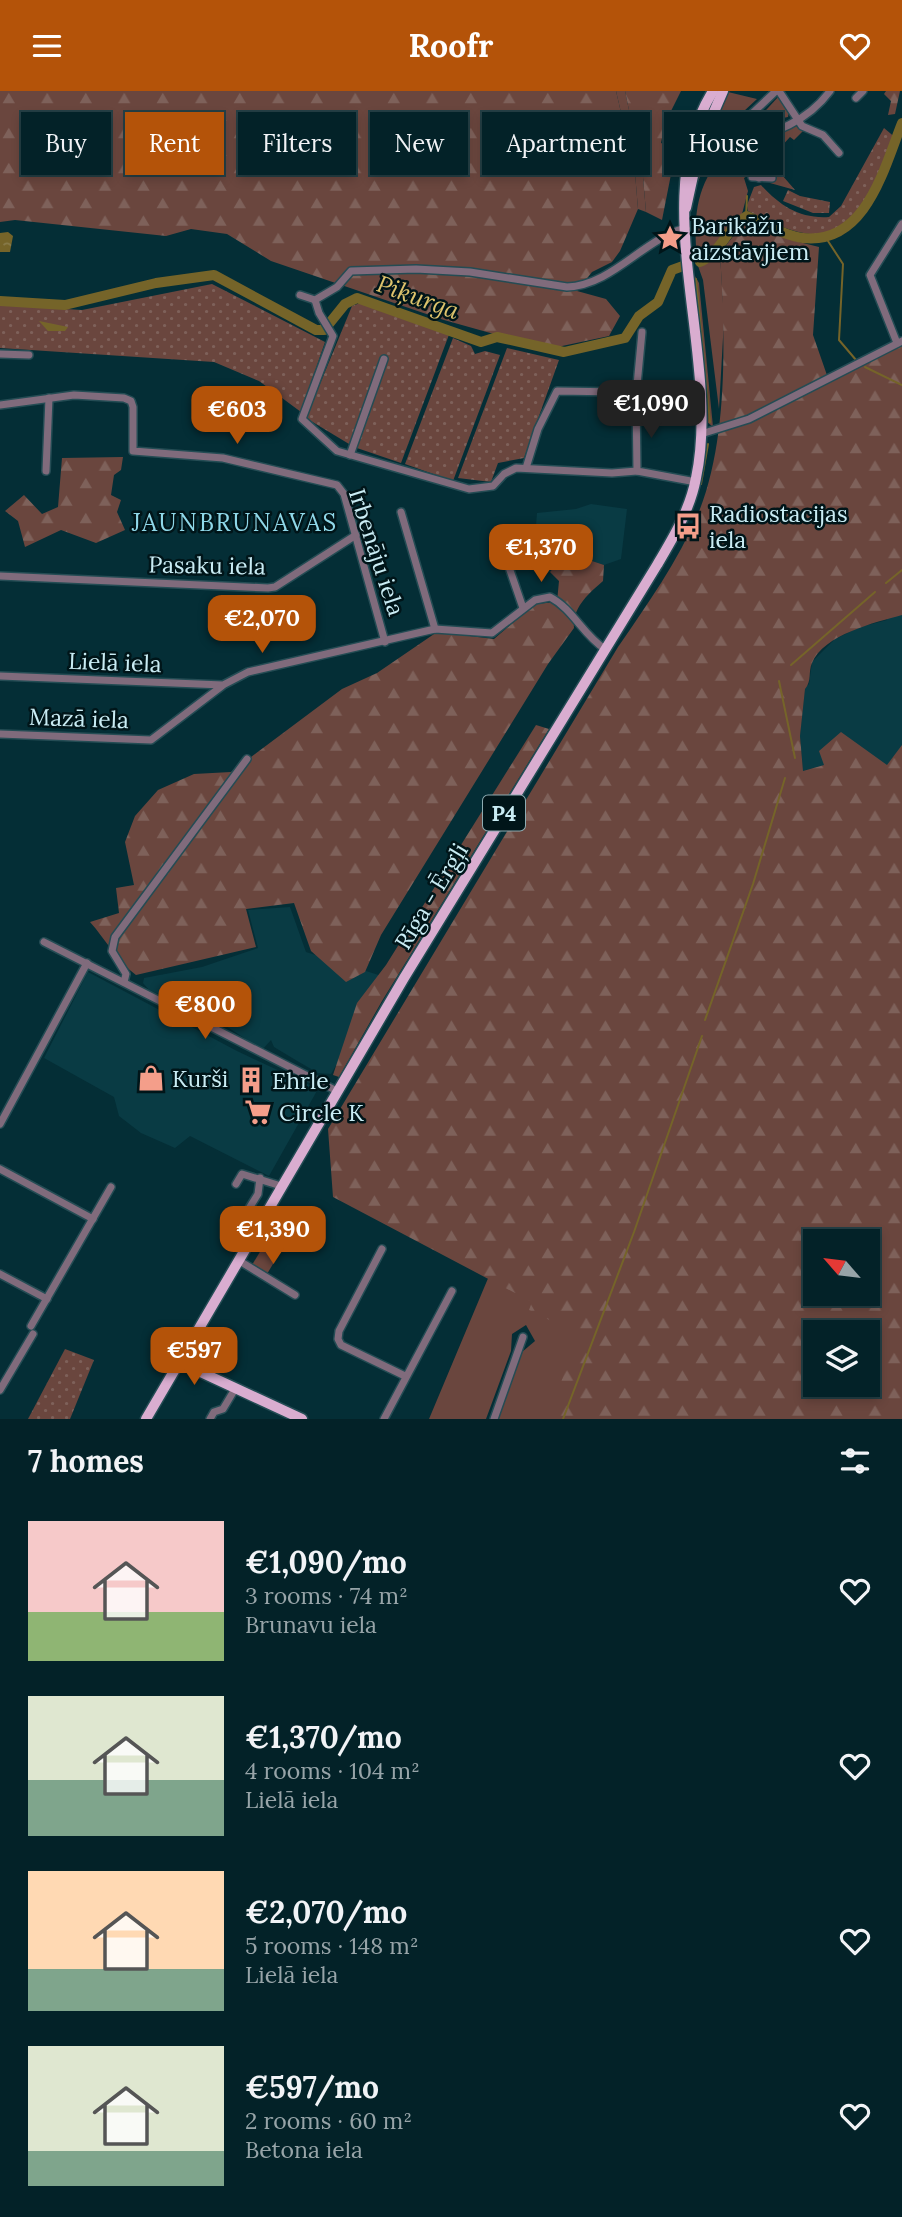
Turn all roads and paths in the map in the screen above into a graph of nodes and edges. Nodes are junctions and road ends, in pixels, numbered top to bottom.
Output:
1 (723, 91) edge
2 (778, 91) edge
3 (830, 91) edge
4 (863, 91) edge
5 (711, 94) edge
6 (856, 98) dead end
7 (754, 112) edge
8 (796, 119) junction
9 (783, 127) edge
10 (839, 153) dead end
11 (755, 175) edge
12 (772, 178) dead end
13 (685, 212) junction
14 (902, 224) edge
15 (686, 228) junction
16 (300, 295) dead end
17 (315, 300) junction
18 (642, 332) dead end
19 (900, 342) edge
20 (0, 354) edge
21 (29, 355) dead end
22 (384, 359) dead end
23 (636, 396) junction
24 (49, 398) junction
25 (0, 405) edge
26 (701, 434) junction
27 (349, 454) junction
28 (526, 468) junction
29 (46, 471) dead end
30 (637, 471) junction
31 (695, 482) junction
32 (401, 512) dead end
33 (356, 535) junction
34 (502, 547) dead end
35 (0, 576) edge
36 (523, 608) junction
37 (435, 629) junction
38 (385, 642) junction
39 (605, 649) junction
40 (0, 676) edge
41 (223, 685) junction
42 (0, 734) edge
43 (247, 759) dead end
44 (44, 942) dead end
45 (86, 963) junction
46 (124, 982) junction
47 (337, 1091) junction
48 (0, 1124) edge
49 (0, 1169) edge
50 (260, 1178) junction
51 (236, 1184) dead end
52 (111, 1187) dead end
53 (281, 1187) junction
54 (93, 1219) junction
55 (233, 1234) dead end
56 (382, 1249) dead end
57 (238, 1261) junction
58 (0, 1274) edge
59 (452, 1291) dead end
60 (295, 1295) dead end
61 (47, 1299) junction
62 (523, 1337) dead end
63 (179, 1362) junction
64 (0, 1369) edge
65 (9, 1373) junction
66 (405, 1376) junction
67 (235, 1389) junction
68 (0, 1390) edge
69 (146, 1419) edge
70 (210, 1419) edge
71 (302, 1419) edge
72 (384, 1419) edge
73 (494, 1419) edge

1 - 13 main road, Rīga - Ērgļi / P4
2 - 7 street
2 - 8 street
3 - 8 street
4 - 6 street
5 - 13 main road, Rīga - Ērgļi / P4
8 - 9 street
8 - 10 street
11 - 12 street
13 - 15 main road, Rīga - Ērgļi / P4
14 - 19 street
15 - 17 street
15 - 26 main road, Rīga - Ērgļi / P4
16 - 17 street
17 - 27 street
18 - 23 street
19 - 26 street
20 - 21 street
22 - 27 street
23 - 28 street
23 - 30 street
24 - 25 street, Irbenāju iela
24 - 29 street
24 - 33 street, Irbenāju iela
26 - 31 main road, Rīga - Ērgļi / P4
27 - 28 street
28 - 30 street
30 - 31 street
31 - 39 main road, Rīga - Ērgļi / P4
32 - 37 street
33 - 35 street, Pasaku iela
33 - 38 street, Irbenāju iela
34 - 36 street
36 - 37 street, Lielā iela
36 - 39 street, Lielā iela
37 - 38 street, Lielā iela
38 - 41 street, Lielā iela
39 - 47 main road, Rīga - Ērgļi / P4
40 - 41 street, Lielā iela
41 - 42 street, Mazā iela
43 - 46 street
44 - 45 street
45 - 46 street
45 - 48 street
46 - 47 street
47 - 53 main road, Rīga - Ērgļi / P4
49 - 54 street
50 - 51 street
50 - 53 street
50 - 55 street
52 - 54 street
53 - 57 main road, Rīga - Ērgļi / P4
54 - 61 street
56 - 66 street
57 - 60 street
57 - 63 main road, Rīga - Ērgļi / P4
58 - 61 street
59 - 66 street
61 - 65 street
62 - 73 street
63 - 67 main road
63 - 69 main road, Rīga - Ērgļi / P4
64 - 65 street
65 - 68 street
66 - 72 street
67 - 70 street
67 - 71 main road

